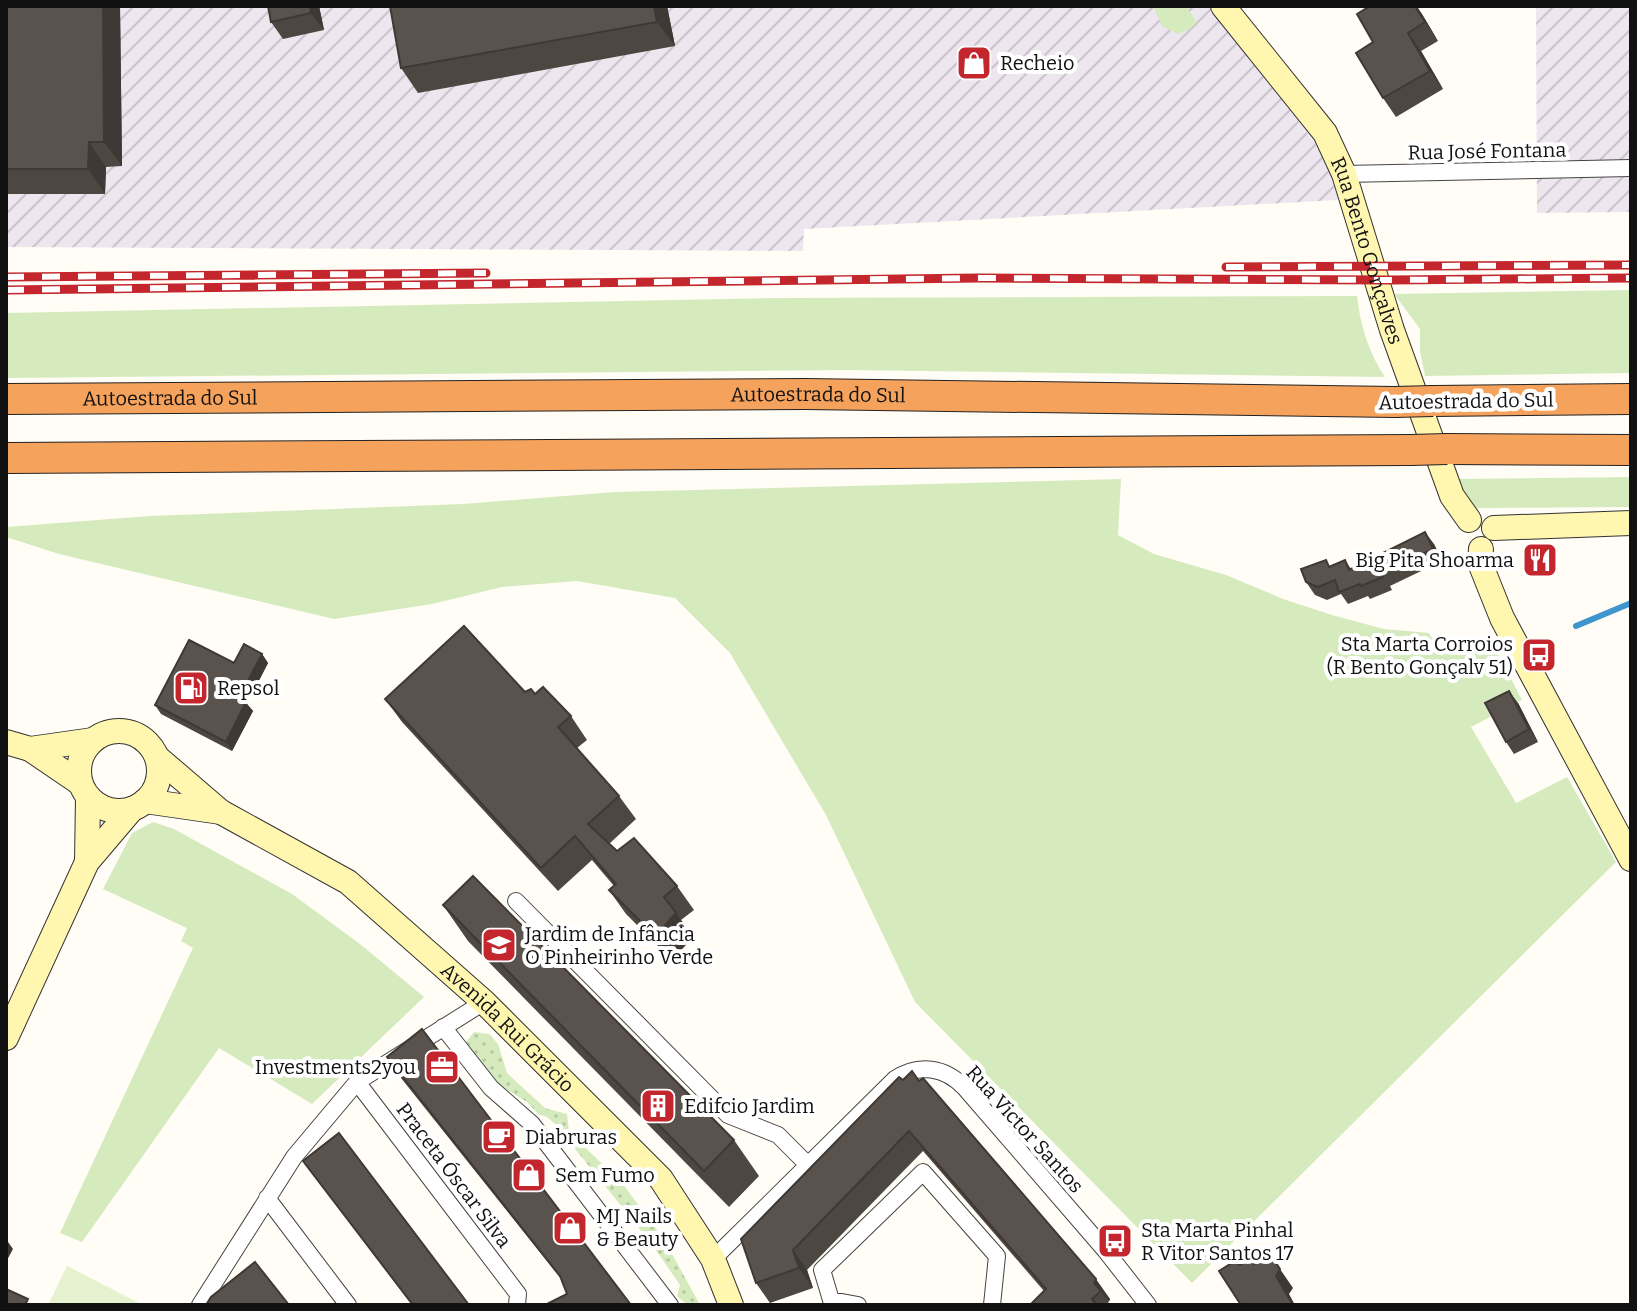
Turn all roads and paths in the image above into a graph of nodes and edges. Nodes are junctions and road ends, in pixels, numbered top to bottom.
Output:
1 (1223, 6) edge
2 (1631, 168) edge
3 (1344, 174) junction
4 (6, 399) edge
5 (1631, 399) edge
6 (1631, 450) edge
7 (6, 458) edge
8 (1469, 520) junction
9 (1631, 523) edge
10 (1494, 528) junction
11 (1481, 549) junction
12 (93, 740) junction
13 (6, 742) edge
14 (30, 749) junction
15 (158, 758) junction
16 (84, 790) junction
17 (138, 805) junction
18 (221, 812) junction
19 (1631, 859) edge
20 (87, 862) junction
21 (516, 901) dead end
22 (484, 1002) junction
23 (443, 1027) junction
24 (6, 1038) edge
25 (357, 1082) junction
26 (808, 1165) junction
27 (267, 1198) junction
28 (713, 1259) junction
29 (517, 1300) edge
30 (200, 1305) edge
31 (348, 1305) edge
32 (670, 1305) edge
33 (731, 1305) edge
34 (858, 1305) edge
35 (992, 1305) edge
36 (1148, 1305) edge

1 - 3 street, Rua Bento Gonçalves
2 - 3 street, Rua José Fontana
3 - 8 street, Rua Bento Gonçalves
4 - 5 highway, Autoestrada do Sul, bridge
6 - 7 highway, bridge
8 - 10 street
8 - 11 street
9 - 10 street
10 - 11 street
11 - 19 street
12 - 14 street
12 - 15 street
12 - 16 street
13 - 14 street
14 - 16 street
15 - 17 street
15 - 18 street, Avenida Rui Grácio
16 - 17 street
16 - 20 street
17 - 18 street, Avenida Rui Grácio
17 - 20 street
18 - 22 street, Avenida Rui Grácio
20 - 24 street
21 - 26 street
22 - 23 street
22 - 28 street, Avenida Rui Grácio
23 - 25 street
23 - 32 street
25 - 27 street
25 - 29 street, Praceta Óscar Silva
26 - 28 street, Rua Victor Santos
26 - 36 street, Rua Victor Santos
27 - 30 street
27 - 31 street
28 - 33 street, Avenida Rui Grácio
34 - 35 street

